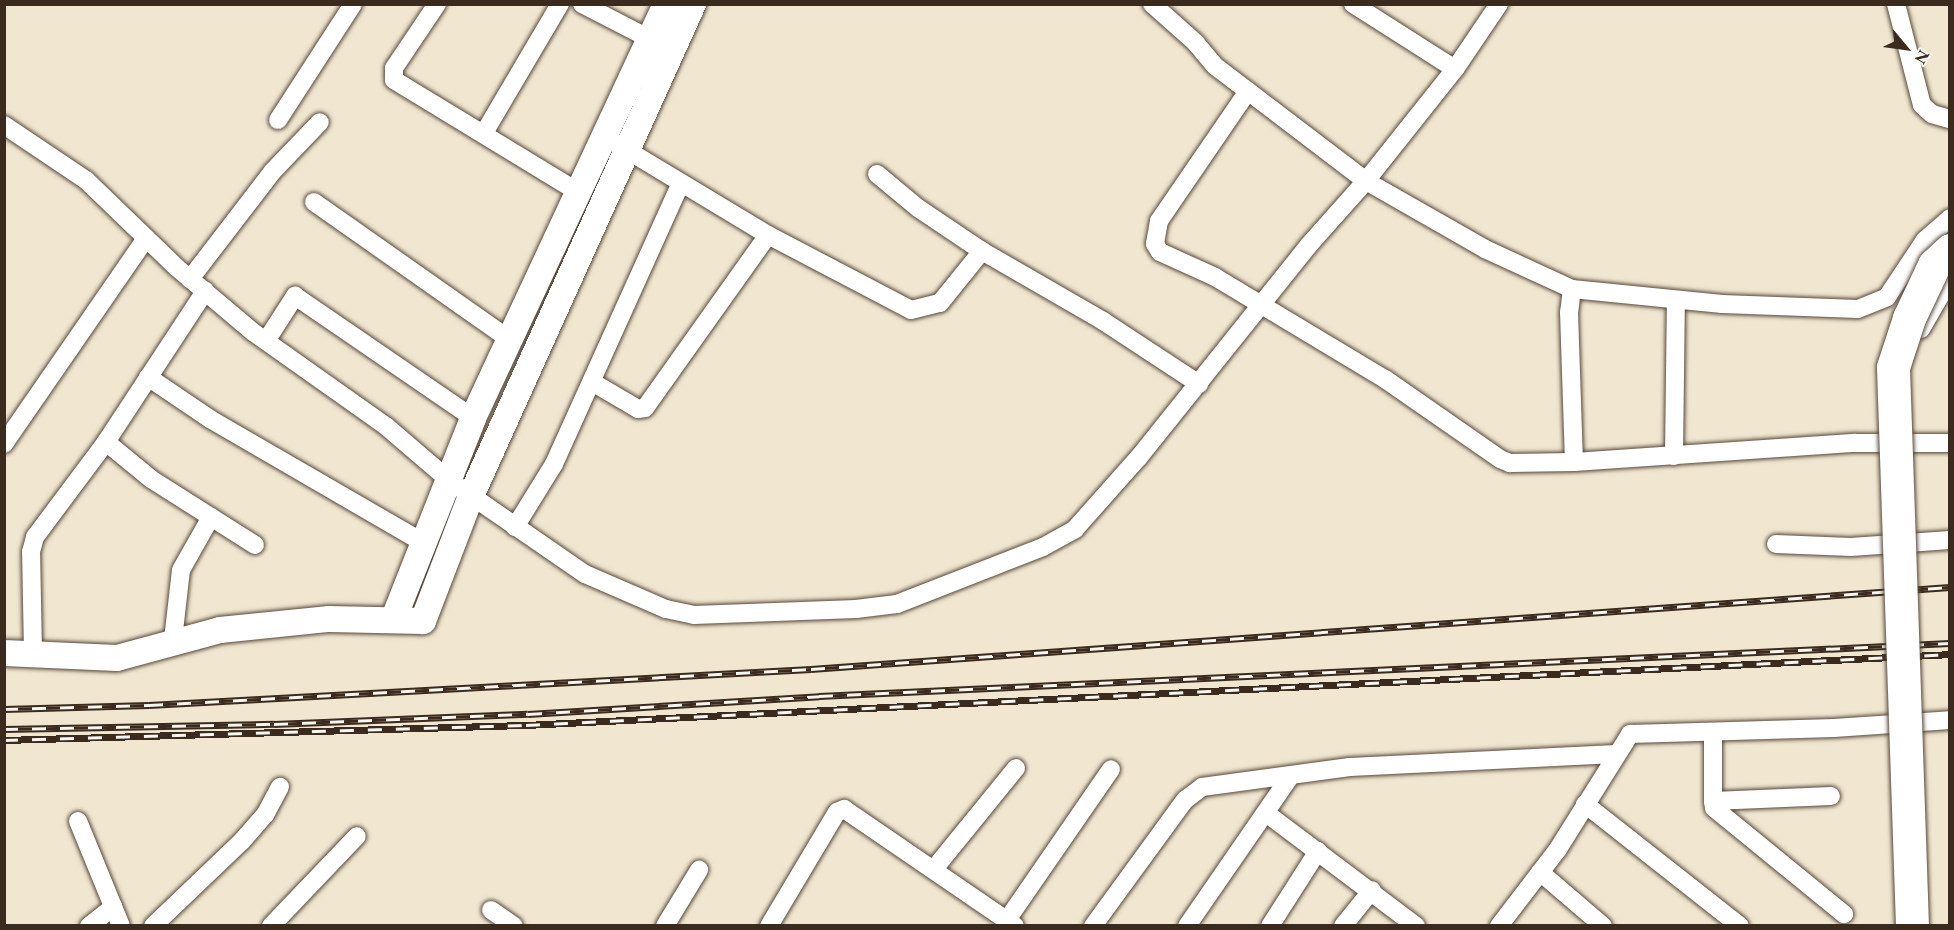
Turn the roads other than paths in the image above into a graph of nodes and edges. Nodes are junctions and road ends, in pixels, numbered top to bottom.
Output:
1 (353, 4) edge
2 (437, 4) edge
3 (560, 4) edge
4 (582, 4) edge
5 (666, 4) edge
6 (693, 4) edge
7 (1152, 4) edge
8 (1353, 4) edge
9 (1499, 4) edge
10 (1896, 4) edge
11 (650, 39) junction
12 (1455, 69) junction
13 (1248, 91) junction
14 (1950, 119) edge
15 (278, 120) dead end
16 (320, 122) dead end
17 (4, 125) edge
18 (483, 133) junction
19 (604, 138) junction
20 (630, 150) junction
21 (877, 174) dead end
22 (1366, 181) junction
23 (680, 185) junction
24 (578, 192) junction
25 (314, 202) dead end
26 (1950, 218) edge
27 (768, 235) junction
28 (146, 238) junction
29 (1950, 250) edge
30 (982, 251) junction
31 (190, 279) junction
32 (1950, 279) edge
33 (1572, 289) junction
34 (205, 291) junction
35 (1676, 300) junction
36 (1261, 306) junction
37 (509, 339) junction
38 (266, 341) junction
39 (148, 377) junction
40 (592, 382) junction
41 (1199, 384) junction
42 (473, 418) junction
43 (106, 442) junction
44 (1903, 442) junction
45 (1950, 443) edge
46 (4, 444) edge
47 (1674, 456) junction
48 (1574, 462) junction
49 (450, 481) junction
50 (471, 496) junction
51 (211, 517) junction
52 (515, 527) junction
53 (1950, 540) edge
54 (424, 543) junction
55 (1776, 544) dead end
56 (255, 545) dead end
57 (394, 618) junction
58 (173, 640) junction
59 (4, 653) edge
60 (33, 653) junction
61 (1950, 720) edge
62 (1713, 732) junction
63 (1616, 754) junction
64 (1016, 768) dead end
65 (1111, 769) dead end
66 (1288, 778) junction
67 (280, 787) dead end
68 (1831, 796) dead end
69 (1713, 801) junction
70 (1586, 804) junction
71 (1266, 813) junction
72 (78, 821) dead end
73 (357, 836) dead end
74 (1318, 851) junction
75 (934, 869) junction
76 (699, 870) dead end
77 (1540, 872) junction
78 (1372, 890) junction
79 (113, 907) junction
80 (491, 910) dead end
81 (1844, 914) dead end
82 (1011, 922) edge
83 (89, 926) edge
84 (121, 926) edge
85 (153, 926) edge
86 (271, 926) edge
87 (514, 926) edge
88 (665, 926) edge
89 (769, 926) edge
90 (1093, 926) edge
91 (1187, 926) edge
92 (1270, 926) edge
93 (1343, 926) edge
94 (1416, 926) edge
95 (1499, 926) edge
96 (1603, 926) edge
97 (1740, 926) edge
98 (1912, 926) edge

1 - 15 street
2 - 18 street
3 - 18 street
4 - 11 street
5 - 11 street
6 - 20 street
7 - 13 street
8 - 12 street
9 - 12 street
10 - 14 street
11 - 19 street
12 - 22 street
13 - 22 street
13 - 36 street
16 - 31 street
17 - 28 street
18 - 24 street
19 - 20 street
19 - 24 street
20 - 23 street
20 - 50 street
21 - 30 street
22 - 33 street
22 - 36 street
23 - 27 street
23 - 40 street
24 - 37 street
25 - 37 street
26 - 35 street
27 - 30 street
27 - 40 street
28 - 31 street
28 - 46 street
29 - 98 highway, bridge
30 - 41 street
31 - 34 street
32 - 44 street
33 - 35 street
33 - 48 street
34 - 38 street
34 - 39 street
35 - 47 street
36 - 41 street
36 - 48 street
37 - 42 street
38 - 42 street
38 - 49 street
39 - 43 street
39 - 54 street
40 - 52 street
41 - 52 street
42 - 49 street
43 - 51 street
43 - 60 street
44 - 45 street
44 - 47 street
47 - 48 street
49 - 50 street
49 - 54 street
50 - 52 street
50 - 57 street
51 - 56 street
51 - 58 street
53 - 55 street
54 - 57 street
57 - 58 street
58 - 60 street
59 - 60 street
61 - 62 street
62 - 63 street
62 - 69 street
63 - 66 street
63 - 70 street
64 - 75 street
65 - 82 street
66 - 71 street
66 - 90 street
67 - 85 street
68 - 69 street
69 - 81 street
70 - 77 street
70 - 97 street
71 - 74 street
71 - 91 street
72 - 79 street
73 - 86 street
74 - 78 street
74 - 92 street
75 - 82 street
75 - 89 street
76 - 88 street
77 - 95 street
77 - 96 street
78 - 93 street
78 - 94 street
79 - 83 street
79 - 84 street
80 - 87 street

